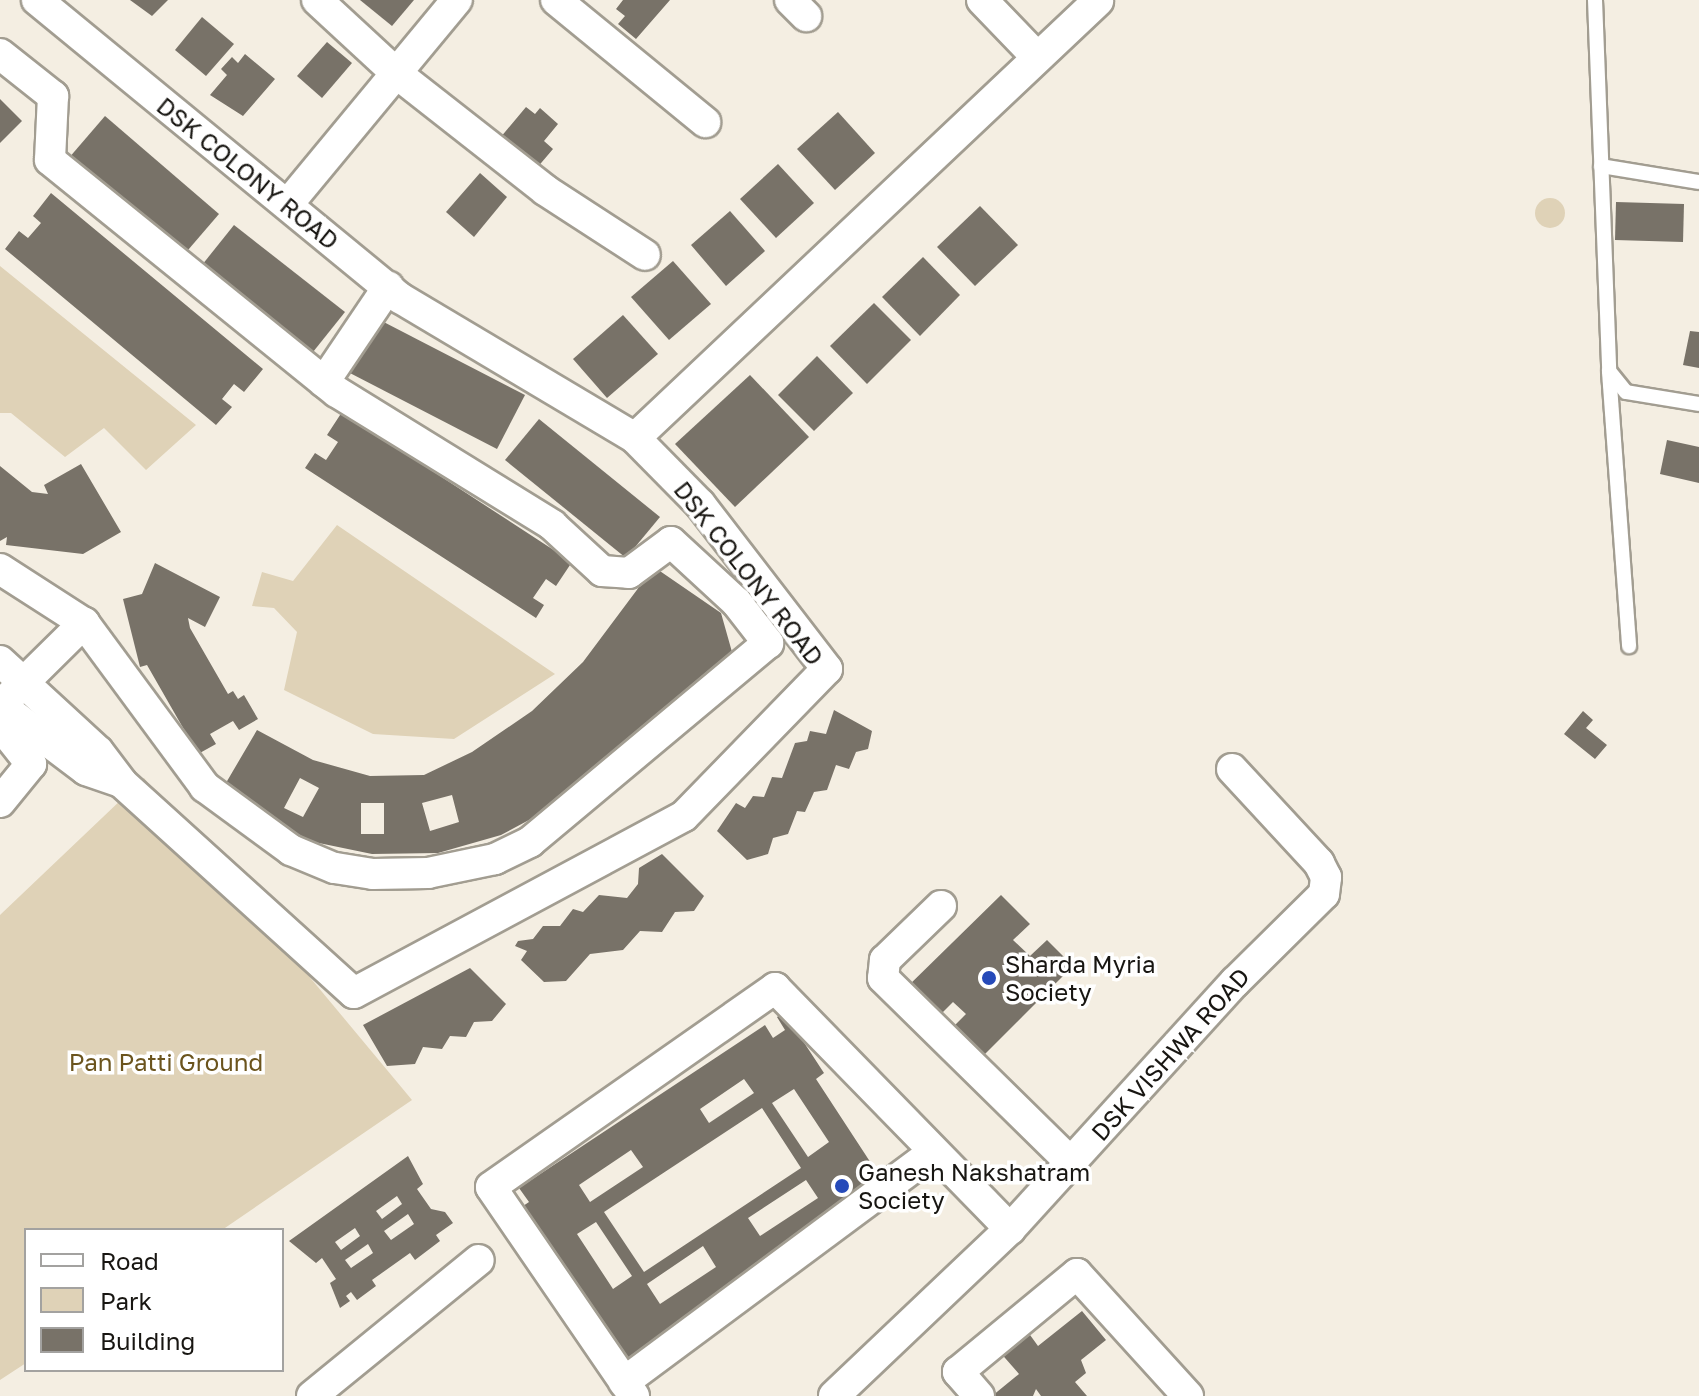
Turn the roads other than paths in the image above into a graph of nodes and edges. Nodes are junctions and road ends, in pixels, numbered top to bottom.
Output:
1 (37, 0) edge
2 (317, 0) edge
3 (457, 0) edge
4 (556, 0) edge
5 (982, 0) edge
6 (1595, 0) edge
7 (1098, 1) edge
8 (0, 54) edge
9 (1035, 55) junction
10 (396, 73) junction
11 (705, 122) dead end
12 (1601, 166) junction
13 (1699, 182) edge
14 (288, 204) junction
15 (645, 255) dead end
16 (388, 287) junction
17 (1609, 371) junction
18 (324, 382) junction
19 (1699, 404) edge
20 (635, 438) junction
21 (0, 569) edge
22 (84, 623) junction
23 (1629, 646) dead end
24 (0, 661) edge
25 (23, 683) junction
26 (0, 705) edge
27 (0, 725) edge
28 (1232, 769) dead end
29 (121, 782) junction
30 (0, 802) edge
31 (941, 906) dead end
32 (932, 1153) junction
33 (1071, 1163) junction
34 (1010, 1229) junction
35 (479, 1260) dead end
36 (629, 1389) edge
37 (312, 1396) edge
38 (834, 1396) edge
39 (979, 1396) edge
40 (1188, 1396) edge

1 - 14 street, DSK COLONY ROAD
2 - 10 street
3 - 10 street
4 - 11 street
5 - 9 street
6 - 12 lane
7 - 9 street
8 - 18 street
9 - 20 street
10 - 14 street
10 - 15 street
12 - 13 lane
12 - 17 lane
14 - 16 street, DSK COLONY ROAD
16 - 18 street
16 - 20 street, DSK COLONY ROAD
17 - 19 lane
17 - 23 lane
18 - 22 street
20 - 29 street, DSK COLONY ROAD
21 - 22 street
22 - 25 street
24 - 25 street, DSK COLONY ROAD
25 - 26 street
25 - 29 street, DSK COLONY ROAD
26 - 29 street, DSK COLONY ROAD
27 - 30 street
28 - 33 street, DSK VISHWA ROAD
31 - 33 street
32 - 34 street
32 - 36 street
32 - 36 street
33 - 34 street, DSK VISHWA ROAD
34 - 38 street, DSK VISHWA ROAD
35 - 37 street
39 - 40 street

